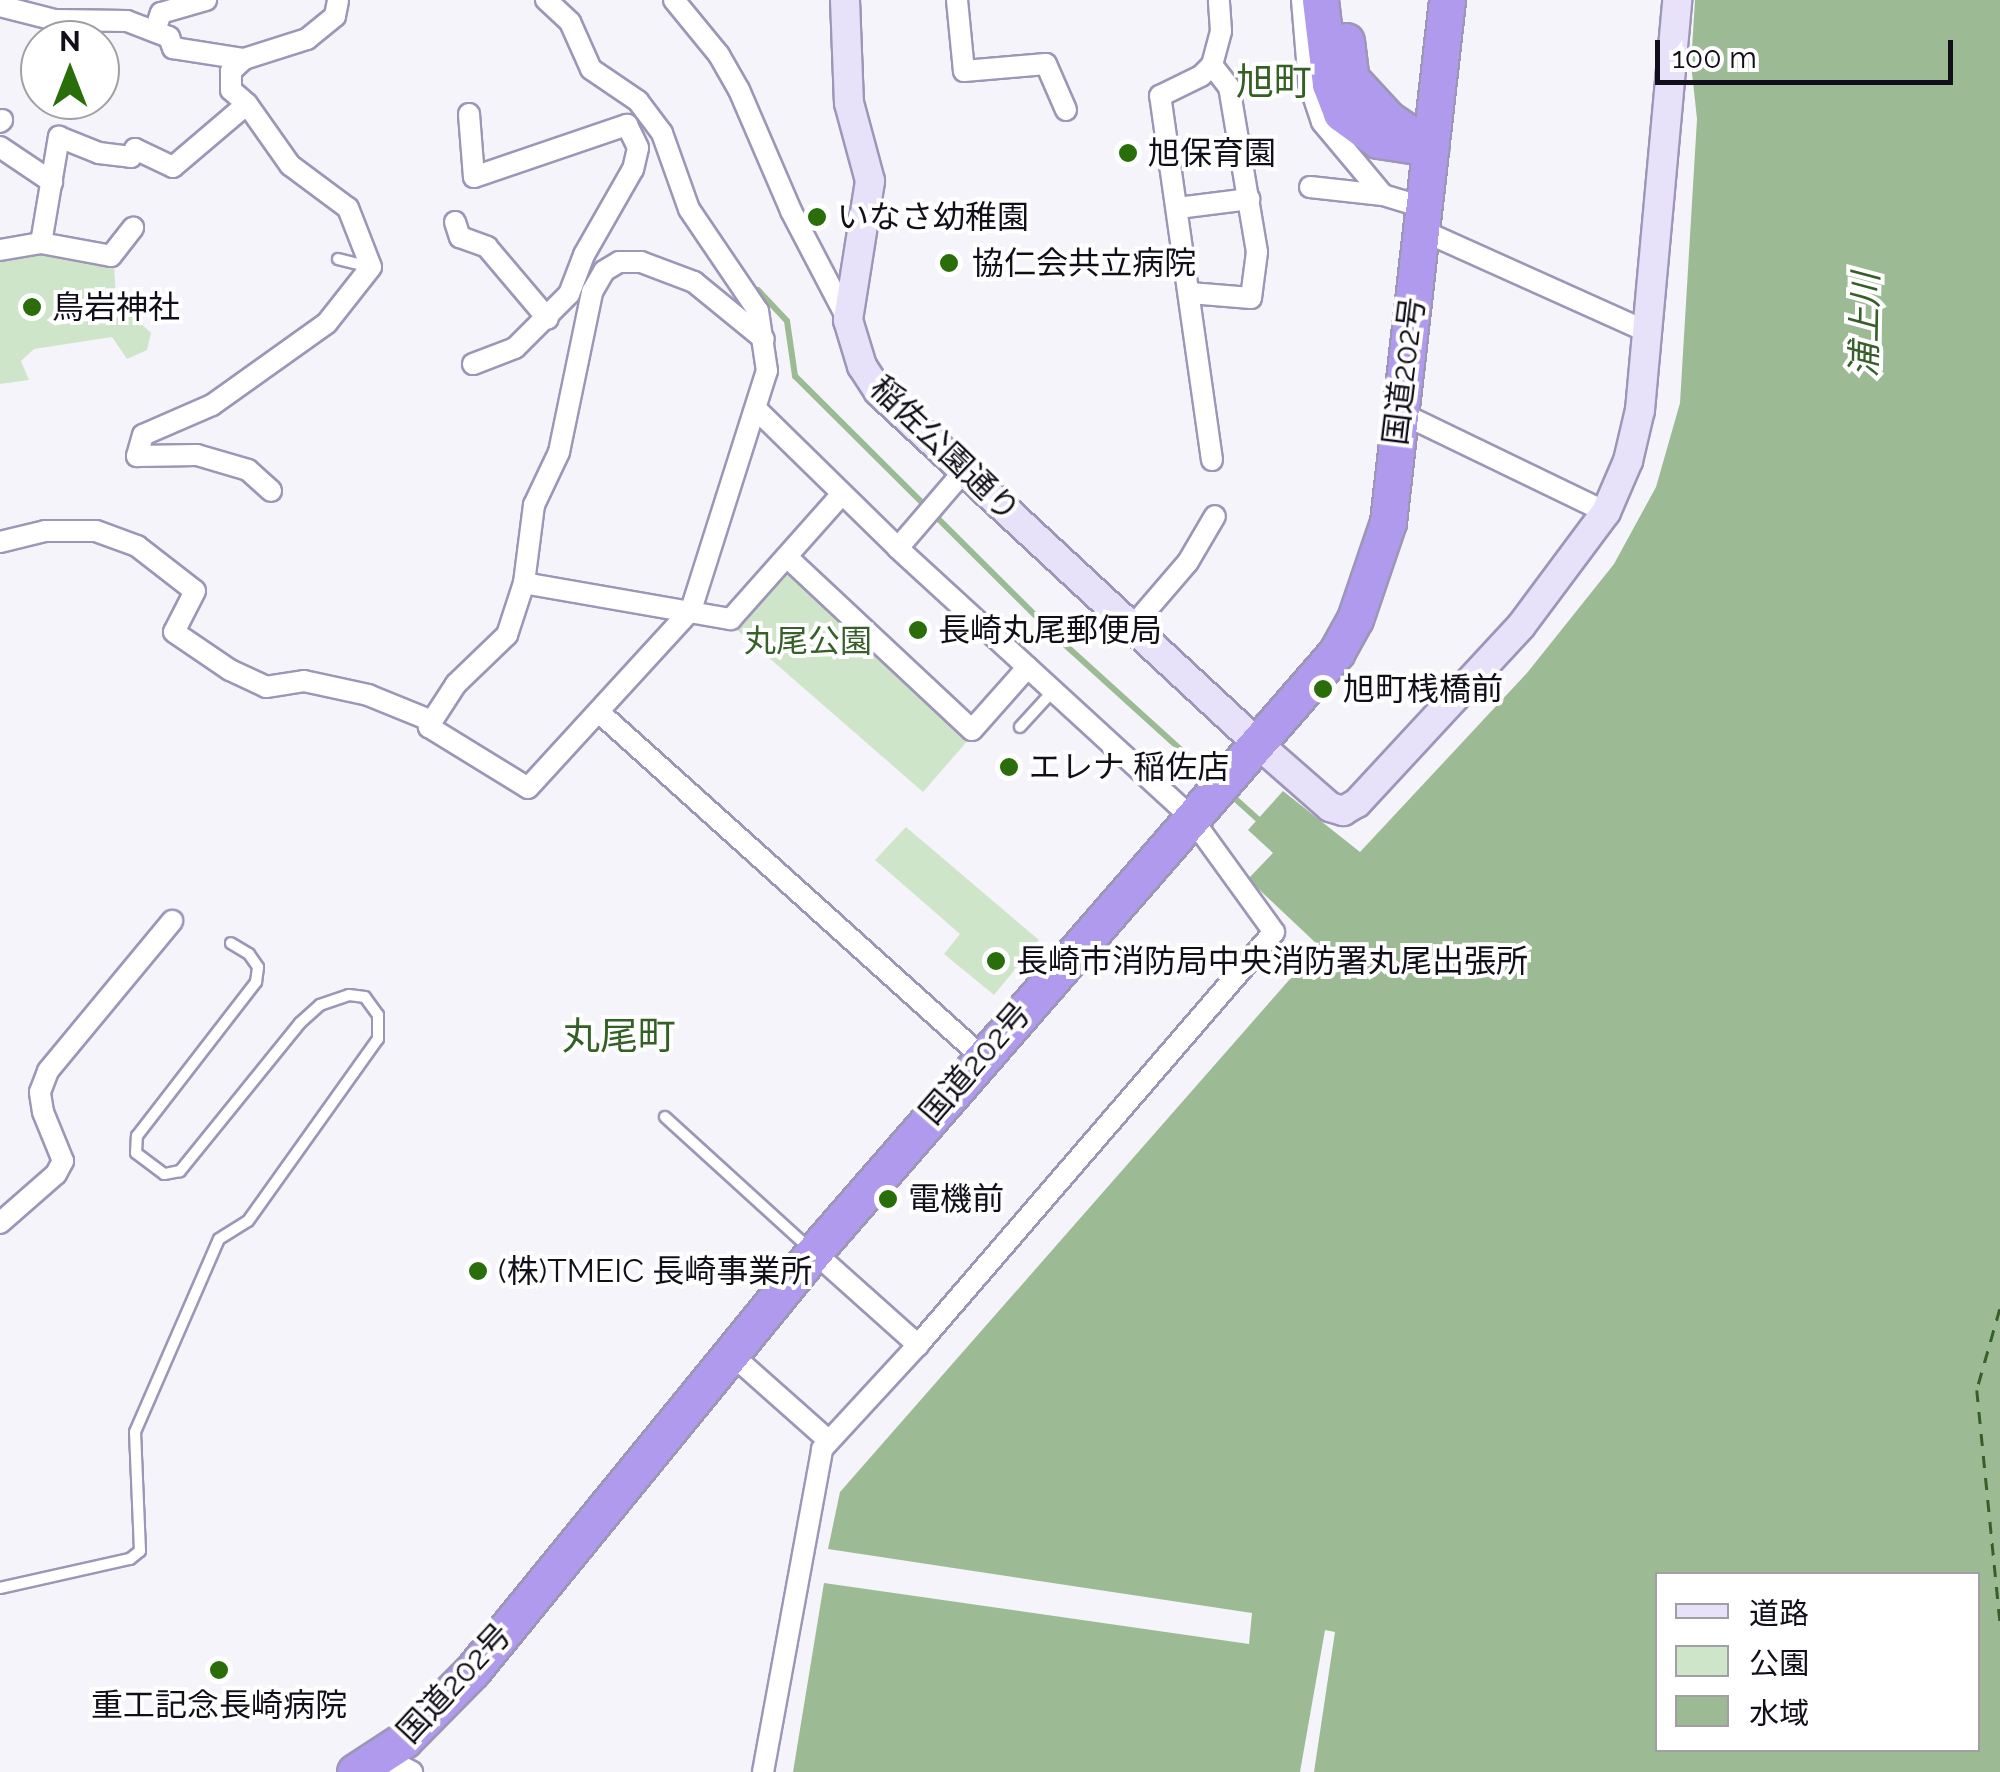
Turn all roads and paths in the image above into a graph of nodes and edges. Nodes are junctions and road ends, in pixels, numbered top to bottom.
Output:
1 (206, 0) edge
2 (338, 0) edge
3 (546, 0) edge
4 (674, 0) edge
5 (845, 0) edge
6 (957, 0) edge
7 (1219, 0) edge
8 (1302, 0) edge
9 (1320, 0) edge
10 (1341, 0) edge
11 (1447, 0) edge
12 (1672, 1) edge
13 (0, 6) edge
14 (567, 7) edge
15 (155, 31) junction
16 (244, 59) junction
17 (1212, 65) junction
18 (247, 104) junction
19 (1066, 110) dead end
20 (469, 114) dead end
21 (0, 147) edge
22 (1430, 148) junction
23 (52, 182) junction
24 (1310, 187) dead end
25 (1384, 195) junction
26 (1249, 198) junction
27 (1178, 208) junction
28 (1422, 218) junction
29 (455, 222) dead end
30 (132, 228) dead end
31 (42, 243) junction
32 (0, 250) edge
33 (338, 260) dead end
34 (371, 267) junction
35 (1190, 293) junction
36 (548, 319) junction
37 (848, 320) junction
38 (1646, 331) junction
39 (764, 340) junction
40 (473, 364) dead end
41 (756, 409) junction
42 (1399, 412) junction
43 (1212, 460) dead end
44 (964, 472) junction
45 (271, 491) dead end
46 (841, 495) junction
47 (1606, 512) junction
48 (1215, 516) dead end
49 (0, 542) edge
50 (898, 548) junction
51 (787, 557) junction
52 (524, 583) junction
53 (691, 610) junction
54 (1133, 626) junction
55 (1028, 667) junction
56 (1054, 690) junction
57 (600, 714) junction
58 (432, 721) junction
59 (1020, 727) dead end
60 (1251, 751) junction
61 (1197, 809) junction
62 (172, 921) dead end
63 (231, 942) dead end
64 (981, 1056) junction
65 (665, 1117) dead end
66 (0, 1222) edge
67 (814, 1252) junction
68 (918, 1346) junction
69 (730, 1353) junction
70 (828, 1440) junction
71 (0, 1588) edge
72 (383, 1767) edge
73 (762, 1772) edge

1 - 15 street
2 - 16 street
3 - 14 street
4 - 37 street
5 - 37 street, 稲佐公園通り
6 - 19 street
7 - 17 street
8 - 25 street
9 - 22 highway
10 - 22 highway
11 - 22 highway, 国道202号
12 - 38 street, 稲佐公園通り
13 - 15 street
14 - 39 street
15 - 16 street
16 - 18 street
17 - 26 street
17 - 27 street
18 - 23 street
18 - 34 street
20 - 36 street
21 - 23 street
22 - 28 highway, 国道202号
23 - 31 street
24 - 25 street
25 - 28 street
26 - 27 street
26 - 35 street
27 - 35 street
28 - 38 street
28 - 42 highway, 国道202号
29 - 36 street
30 - 31 street
31 - 32 street
33 - 34 lane
34 - 45 street
35 - 43 street
36 - 40 street
37 - 44 street, 稲佐公園通り
38 - 47 street, 稲佐公園通り
39 - 41 street
39 - 52 street
41 - 46 street
41 - 53 street
42 - 47 street
42 - 60 highway, 国道202号
44 - 50 street
44 - 54 street, 稲佐公園通り
46 - 50 street
46 - 51 street
47 - 60 street, 稲佐公園通り
48 - 54 street
49 - 58 street
50 - 55 street
51 - 53 street
51 - 55 street
52 - 53 street
52 - 58 street
53 - 57 street
54 - 60 street, 稲佐公園通り
55 - 56 street
56 - 59 lane
56 - 61 street
57 - 58 street
57 - 64 street
60 - 61 highway, 国道202号
61 - 64 highway, 国道202号
61 - 68 street
62 - 66 street
63 - 71 lane
64 - 67 highway, 国道202号
65 - 67 lane
67 - 68 street
67 - 69 highway, 国道202号
68 - 70 street
69 - 70 street
69 - 72 highway, 国道202号
70 - 73 street

